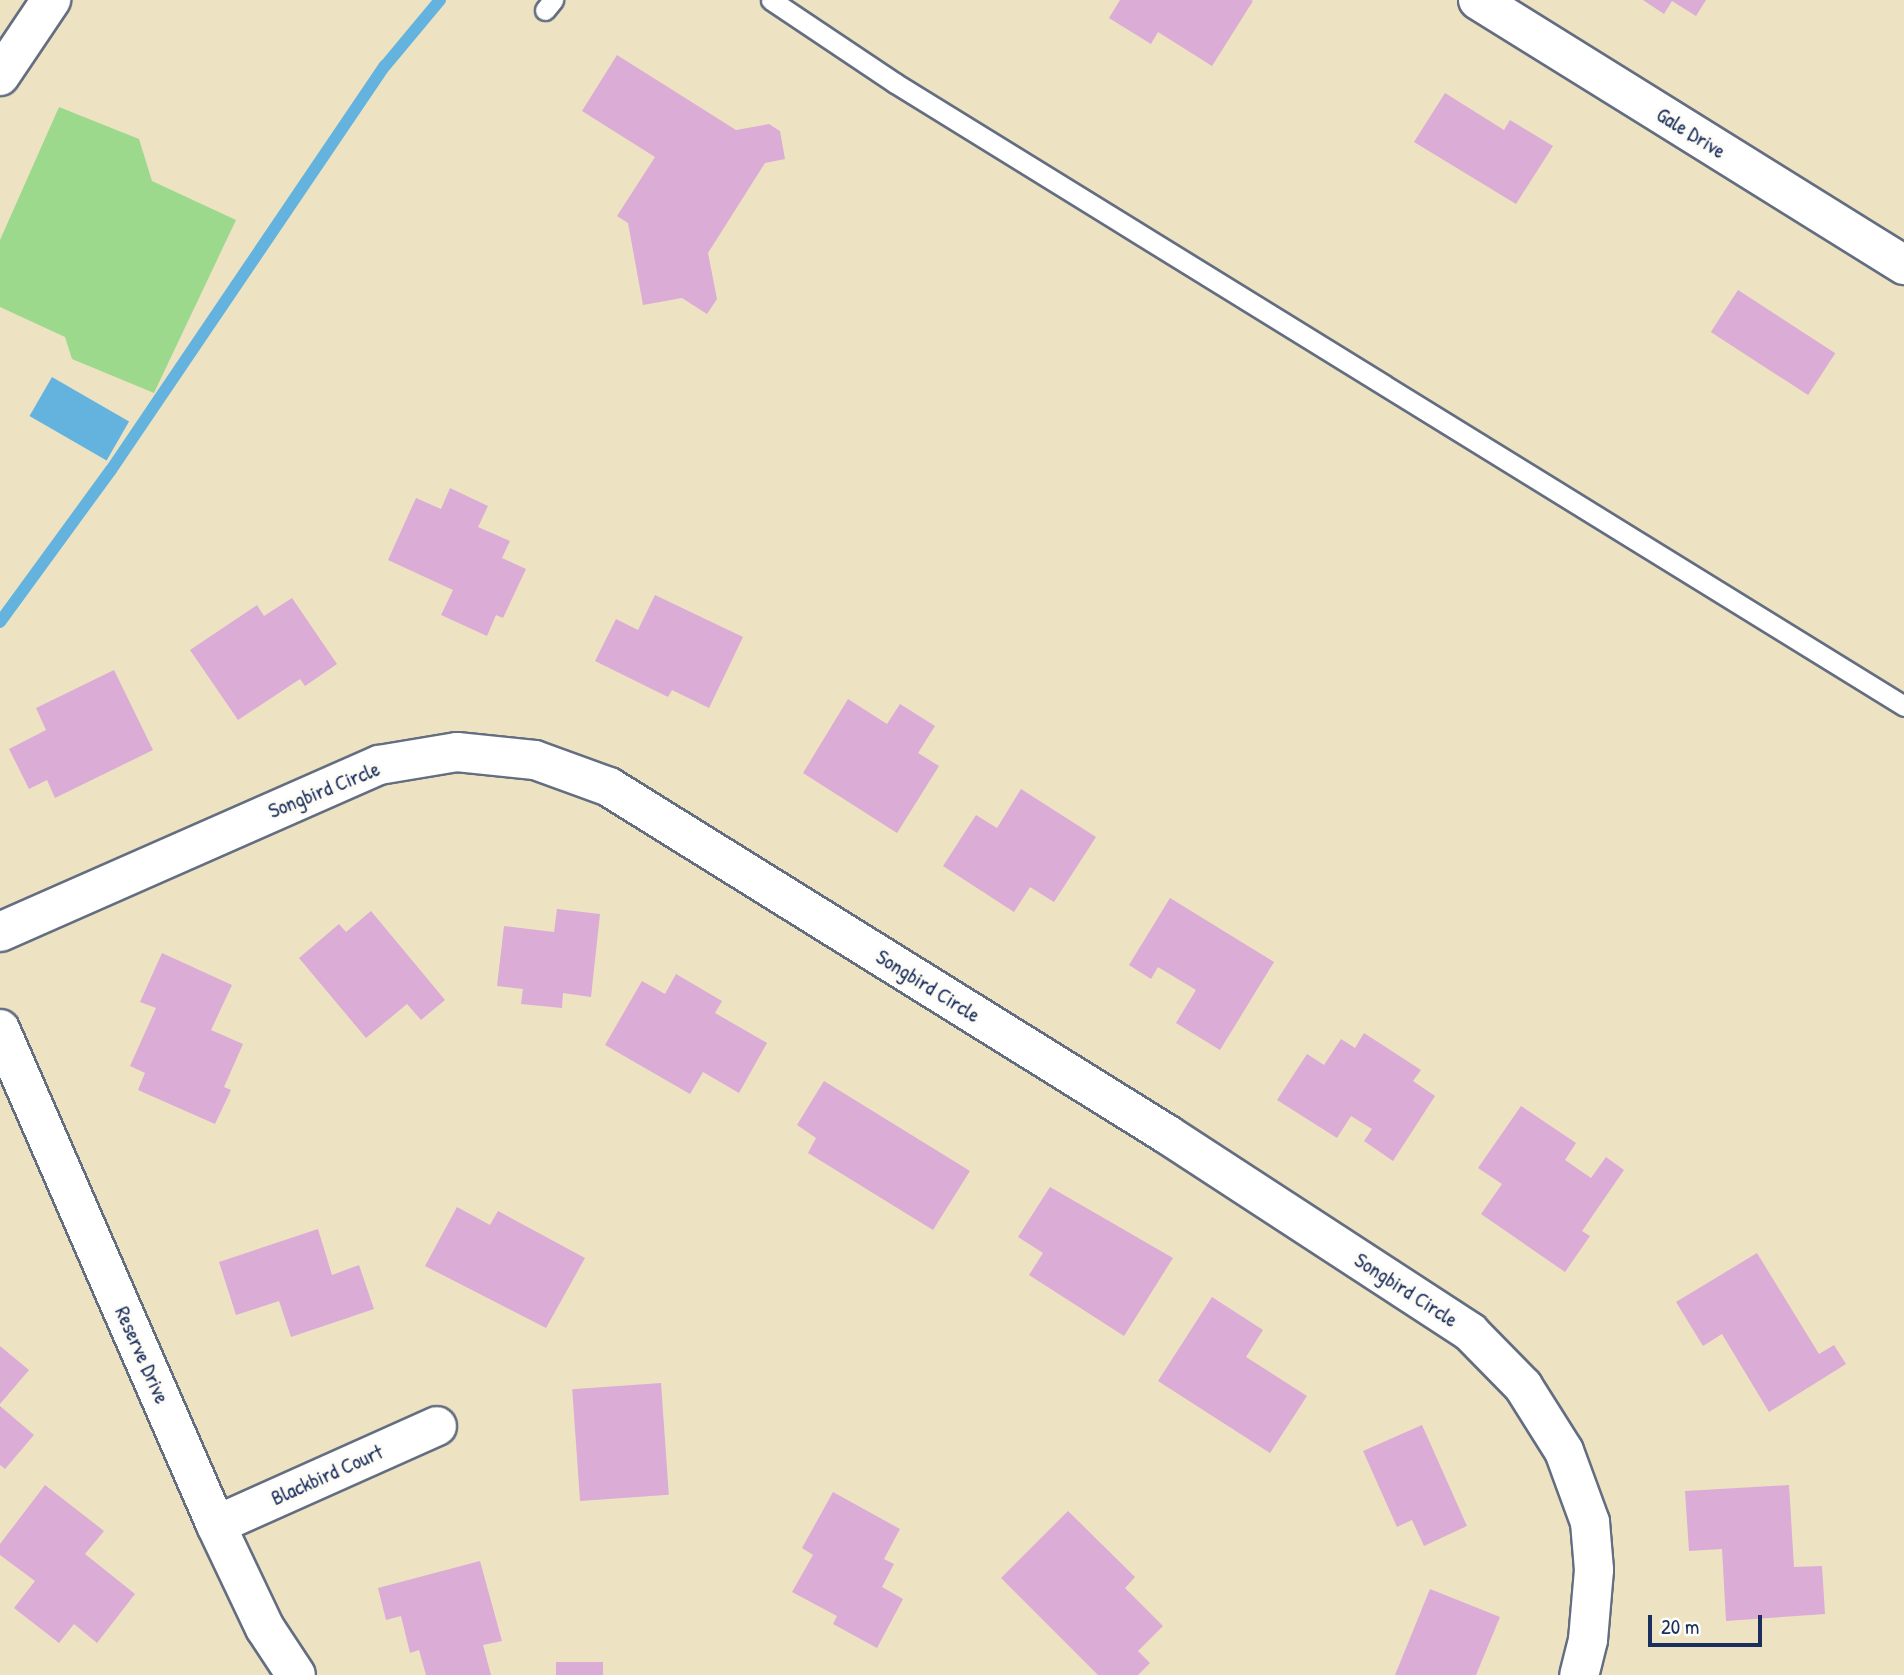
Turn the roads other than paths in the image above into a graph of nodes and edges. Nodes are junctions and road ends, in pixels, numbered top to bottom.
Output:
1 (51, 0) edge
2 (771, 0) edge
3 (1478, 0) edge
4 (0, 76) edge
5 (1904, 265) edge
6 (1904, 706) edge
7 (0, 932) edge
8 (0, 1029) edge
9 (437, 1426) dead end
10 (216, 1525) junction
11 (296, 1675) edge
12 (1579, 1675) edge

1 - 4 street
2 - 6 lane
3 - 5 street, Gale Drive
7 - 12 street, Songbird Circle
8 - 10 street, Reserve Drive
9 - 10 street, Blackbird Court
10 - 11 street, Reserve Drive

